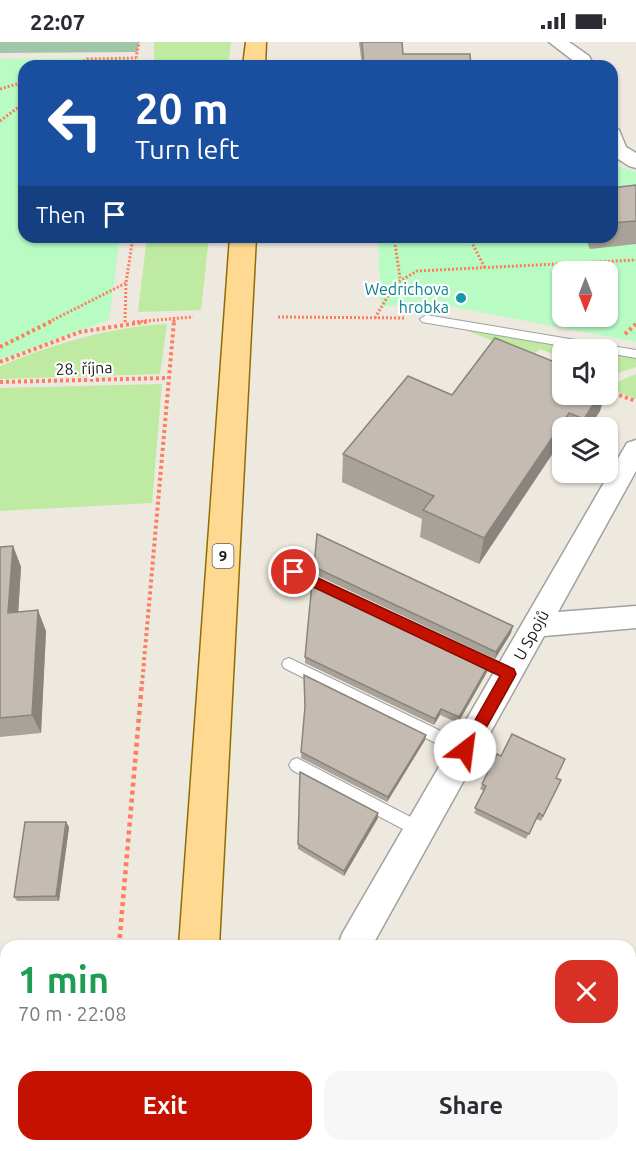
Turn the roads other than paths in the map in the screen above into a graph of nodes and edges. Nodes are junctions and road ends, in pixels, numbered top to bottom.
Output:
1 (256, 42) edge
2 (558, 42) edge
3 (254, 60) edge
4 (583, 60) edge
5 (618, 147) edge
6 (636, 162) edge
7 (243, 243) edge
8 (426, 319) road end
9 (636, 354) edge
10 (636, 449) edge
11 (294, 572) dead end
12 (636, 617) edge
13 (536, 625) junction
14 (289, 664) dead end
15 (509, 674) junction
16 (465, 750) junction
17 (297, 765) dead end
18 (420, 831) junction
19 (198, 940) edge
20 (357, 940) edge

1 - 3 main road
2 - 4 street
5 - 6 street
7 - 19 main road, 9
8 - 9 lane
10 - 13 street, U Spojů
11 - 15 lane
12 - 13 street
13 - 15 street, U Spojů
14 - 16 lane
15 - 16 street, U Spojů
16 - 18 street, U Spojů
17 - 18 lane
18 - 20 street, U Spojů

